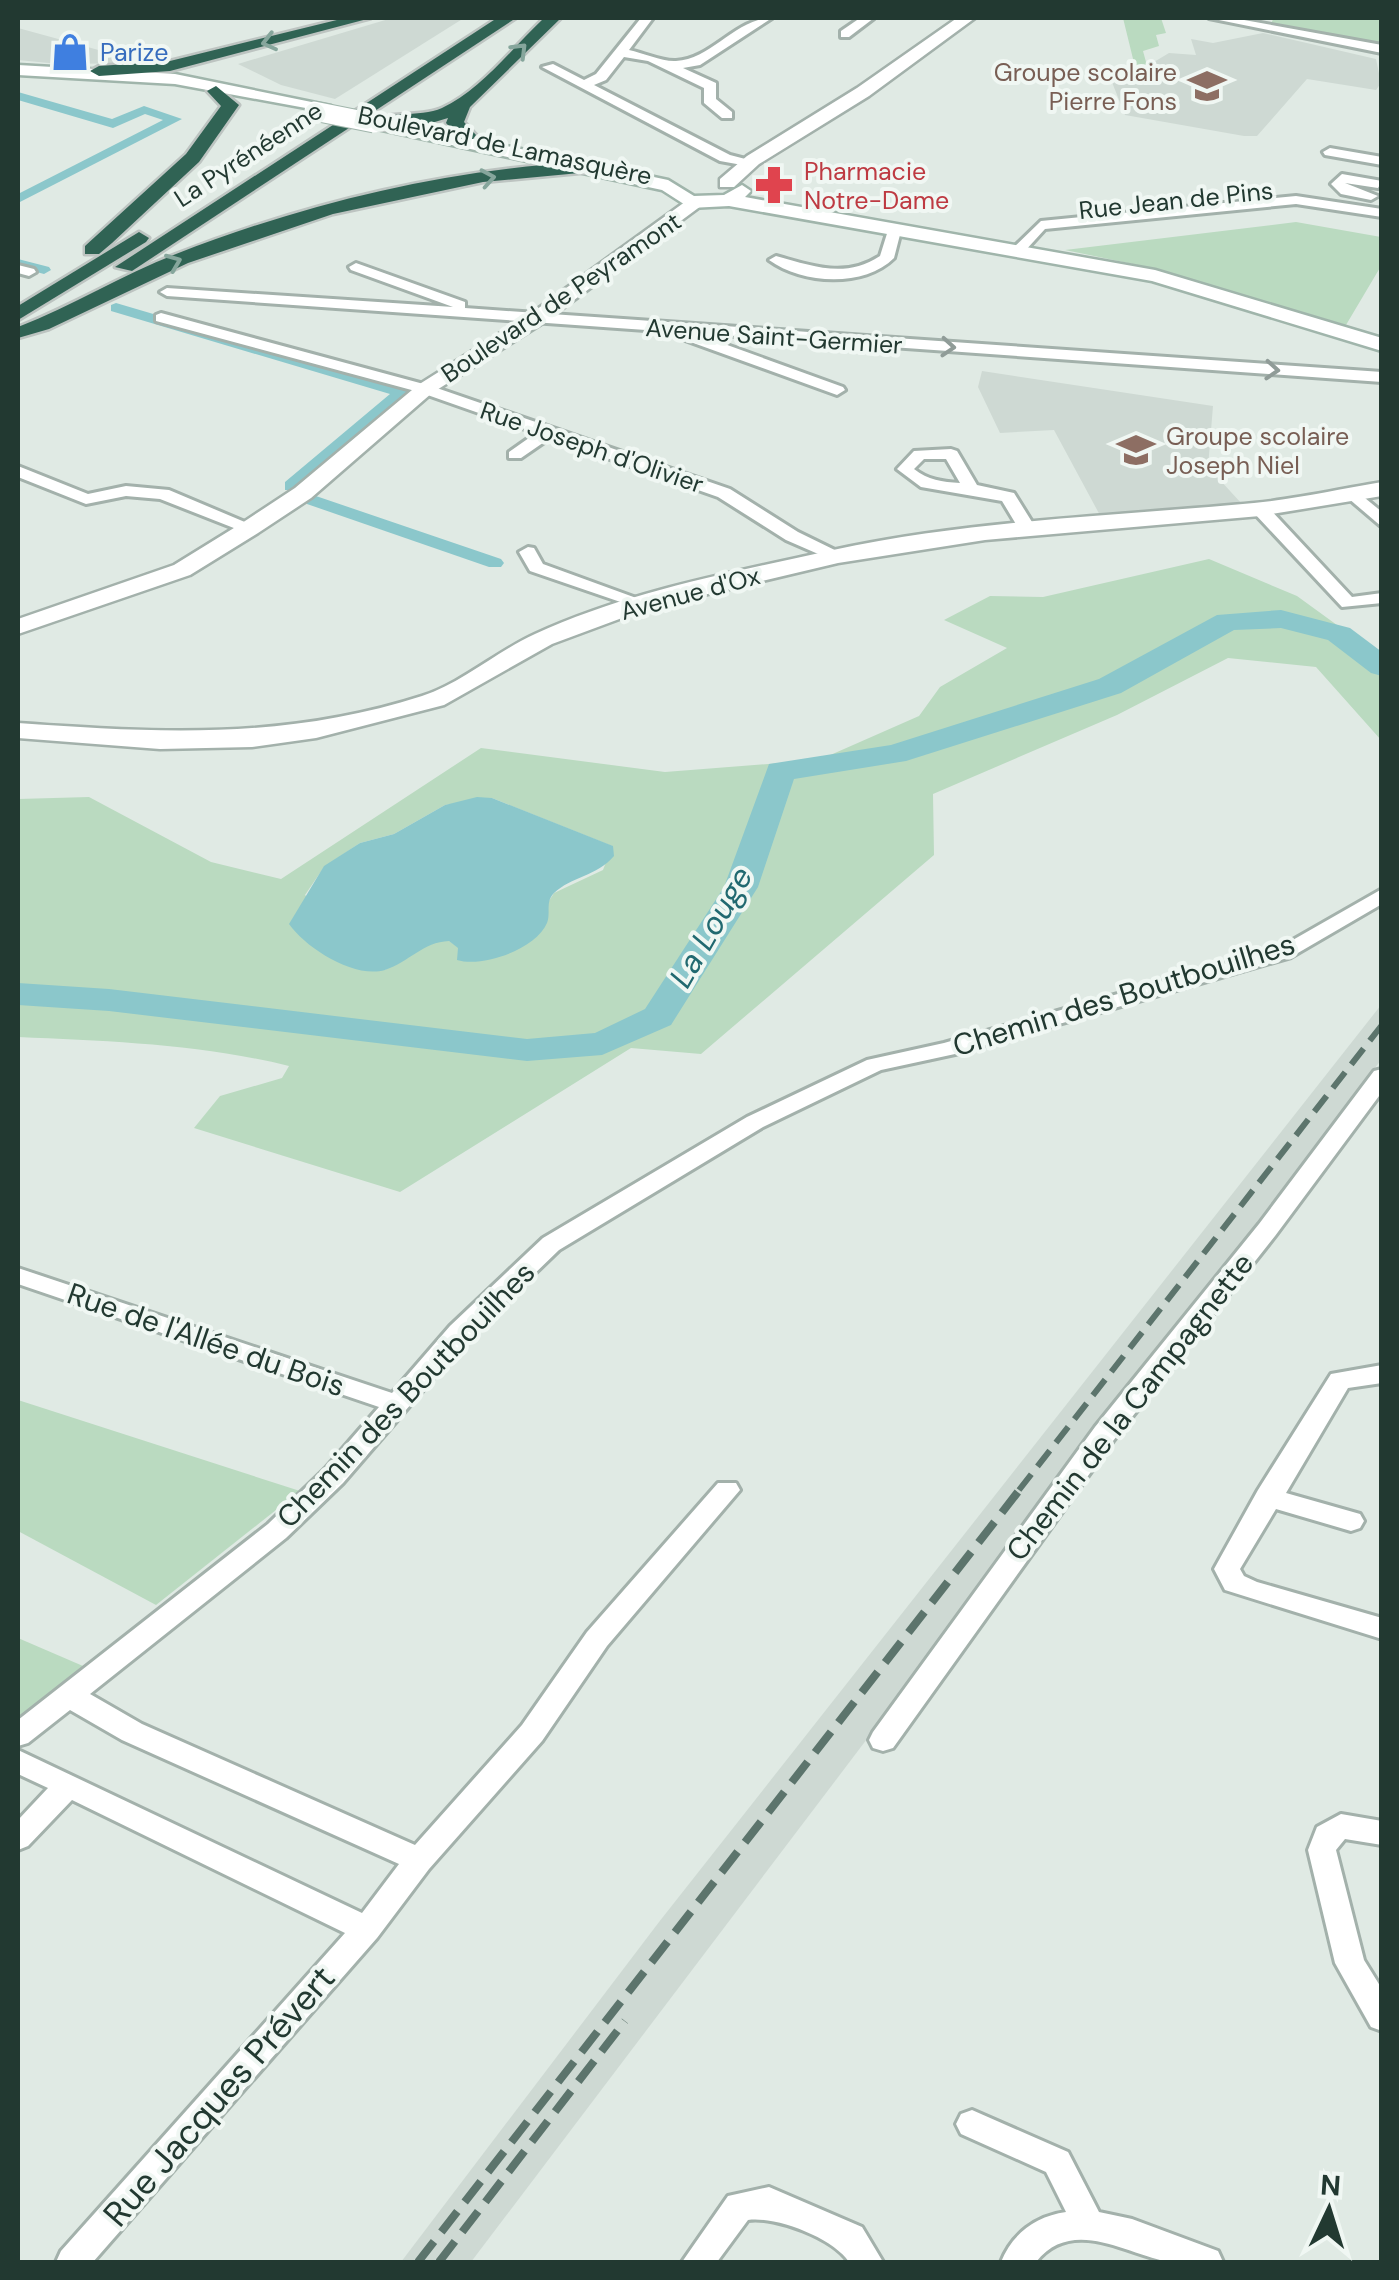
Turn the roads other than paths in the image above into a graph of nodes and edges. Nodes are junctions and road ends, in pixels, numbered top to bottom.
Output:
1 (363, 18) edge
2 (482, 18) edge
3 (508, 18) edge
4 (553, 18) edge
5 (646, 18) edge
6 (766, 18) edge
7 (868, 18) edge
8 (968, 18) edge
9 (1215, 18) edge
10 (845, 34) dead end
11 (1382, 50) edge
12 (619, 52) junction
13 (669, 66) junction
14 (548, 68) dead end
15 (18, 70) edge
16 (99, 71) junction
17 (18, 78) edge
18 (584, 85) junction
19 (216, 91) junction
20 (462, 105) junction
21 (318, 108) junction
22 (727, 115) dead end
23 (377, 121) junction
24 (407, 124) junction
25 (467, 136) junction
26 (1330, 152) dead end
27 (1382, 161) edge
28 (748, 164) junction
29 (583, 168) junction
30 (1378, 189) edge
31 (733, 191) junction
32 (690, 193) junction
33 (1312, 195) junction
34 (1382, 213) edge
35 (894, 227) junction
36 (1019, 249) junction
37 (776, 260) dead end
38 (356, 266) dead end
39 (167, 292) dead end
40 (18, 305) edge
41 (487, 315) junction
42 (161, 318) dead end
43 (536, 318) junction
44 (19, 327) edge
45 (685, 329) junction
46 (1382, 345) edge
47 (1382, 377) edge
48 (425, 389) junction
49 (837, 390) dead end
50 (548, 432) junction
51 (516, 455) dead end
52 (18, 471) edge
53 (971, 489) dead end
54 (1382, 489) edge
55 (1354, 494) junction
56 (1260, 509) junction
57 (1382, 522) edge
58 (250, 528) junction
59 (1028, 530) junction
60 (528, 552) dead end
61 (838, 556) junction
62 (1382, 598) edge
63 (641, 602) junction
64 (18, 627) edge
65 (18, 731) edge
66 (1382, 896) edge
67 (1382, 1076) edge
68 (18, 1276) edge
69 (1382, 1374) edge
70 (396, 1403) junction
71 (727, 1490) dead end
72 (1267, 1497) junction
73 (1351, 1521) dead end
74 (1382, 1630) edge
75 (68, 1695) junction
76 (18, 1735) edge
77 (882, 1740) dead end
78 (18, 1761) edge
79 (68, 1787) junction
80 (1382, 1833) edge
81 (18, 1838) edge
82 (419, 1860) junction
83 (367, 1929) junction
84 (1382, 2018) edge
85 (972, 2124) dead end
86 (1077, 2224) junction
87 (72, 2262) edge
88 (698, 2262) edge
89 (867, 2262) edge
90 (1016, 2262) edge
91 (1208, 2262) edge

1 -> 16 highway
2 - 44 highway, La Pyrénéenne
3 - 44 highway, La Pyrénéenne
20 -> 4 highway
5 - 12 street
6 - 13 street
7 - 10 street
8 - 28 street
9 - 11 street
12 - 13 street
12 - 18 street
13 - 22 street
14 - 18 street
15 - 16 street, Boulevard de Lamasquère
16 - 21 street, Boulevard de Lamasquère
17 - 19 street, Boulevard de Lamasquère
18 - 28 street
19 - 21 street, Boulevard de Lamasquère
19 - 40 highway
20 - 24 highway
20 - 25 highway
21 - 23 street, Boulevard de Lamasquère, bridge
23 - 24 street, Boulevard de Lamasquère
23 - 29 street, Boulevard de Lamasquère
24 - 25 street, Boulevard de Lamasquère
25 - 32 street, Boulevard de Lamasquère
26 - 27 street
28 - 31 street
29 - 32 street, Boulevard de Lamasquère
44 -> 29 highway
30 - 33 street, Rue Jean de Pins
31 - 32 street
31 - 35 street
32 - 43 street, Boulevard de Peyramont
33 - 34 street, Rue Jean de Pins
33 - 36 street, Rue Jean de Pins
35 - 36 street
35 - 37 street
36 - 46 street
38 - 41 street
39 - 41 street, Avenue Saint-Germier
41 - 43 street, Avenue Saint-Germier
42 - 48 street, Rue Joseph d'Olivier
43 - 45 street, Avenue Saint-Germier
43 - 48 street, Boulevard de Peyramont
45 -> 47 street, Avenue Saint-Germier
45 - 49 street
48 - 50 street, Rue Joseph d'Olivier
48 - 58 street, Boulevard de Peyramont
50 - 51 street
50 - 61 street, Rue Joseph d'Olivier
52 - 58 street
53 - 59 street
54 - 55 street, Avenue d'Ox
55 - 56 street, Avenue d'Ox
55 - 57 street
56 - 59 street, Avenue d'Ox
56 - 62 street
58 - 64 street, Boulevard de Peyramont
59 - 61 street, Avenue d'Ox
60 - 63 street
61 - 63 street, Avenue d'Ox
63 - 65 street, Avenue d'Ox
66 - 70 street, Chemin des Boutbouilhes
67 - 77 street, Chemin de la Campagnette
68 - 70 street, Rue de l'Allée du Bois
69 - 72 street
70 - 75 street, Chemin des Boutbouilhes
71 - 82 street, Rue Jacques Prévert
72 - 73 street
72 - 74 street
75 - 76 street, Chemin des Boutbouilhes
75 - 82 street
78 - 79 street
79 - 81 street
79 - 83 street
80 - 84 street
82 - 83 street, Rue Jacques Prévert
83 - 87 street, Rue Jacques Prévert
85 - 86 street
86 - 90 street
86 - 91 street
88 - 89 street

